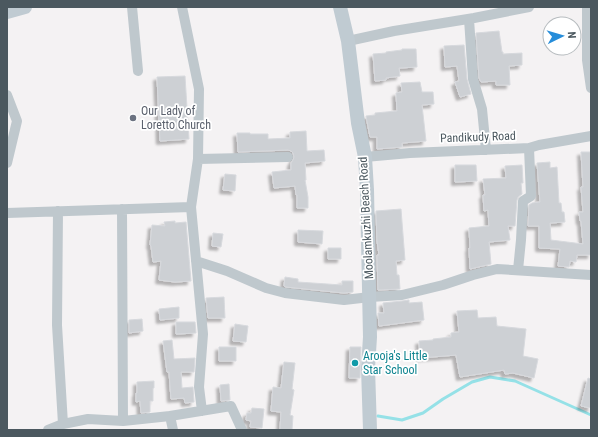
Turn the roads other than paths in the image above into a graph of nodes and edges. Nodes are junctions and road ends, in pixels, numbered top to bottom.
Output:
1 (25, 7) edge
2 (132, 7) edge
3 (182, 7) edge
4 (340, 7) edge
5 (529, 7) edge
6 (587, 7) edge
7 (7, 12) edge
8 (469, 19) junction
9 (348, 41) junction
10 (138, 71) dead end
11 (591, 88) edge
12 (7, 95) edge
13 (591, 136) edge
14 (529, 148) junction
15 (486, 150) junction
16 (288, 157) dead end
17 (365, 157) junction
18 (198, 159) junction
19 (7, 163) edge
20 (191, 207) junction
21 (122, 209) junction
22 (58, 211) junction
23 (7, 213) edge
24 (196, 262) junction
25 (518, 270) junction
26 (591, 275) edge
27 (370, 297) junction
28 (202, 411) junction
29 (170, 416) junction
30 (88, 419) junction
31 (123, 421) junction
32 (63, 424) junction
33 (48, 430) edge
34 (89, 430) edge
35 (173, 430) edge
36 (242, 430) edge
37 (370, 430) edge

1 - 7 street
2 - 10 street
3 - 18 street
4 - 9 street, Moolamkuzhi Beach Road
5 - 8 street
6 - 11 street
8 - 9 street
8 - 15 street
9 - 17 street, Moolamkuzhi Beach Road
12 - 19 street
13 - 14 street, Pandikudy Road
14 - 15 street, Pandikudy Road
14 - 25 street
15 - 17 street, Pandikudy Road
16 - 18 street
17 - 27 street, Moolamkuzhi Beach Road
18 - 20 street
20 - 21 street
20 - 24 street
21 - 22 street
21 - 31 street
22 - 23 street
22 - 32 street
24 - 27 street
24 - 28 street
25 - 26 street
25 - 27 street
27 - 37 street, Moolamkuzhi Beach Road
28 - 29 street
28 - 36 street
29 - 31 street
29 - 35 street
30 - 31 street
30 - 32 street
30 - 34 street
32 - 33 street

